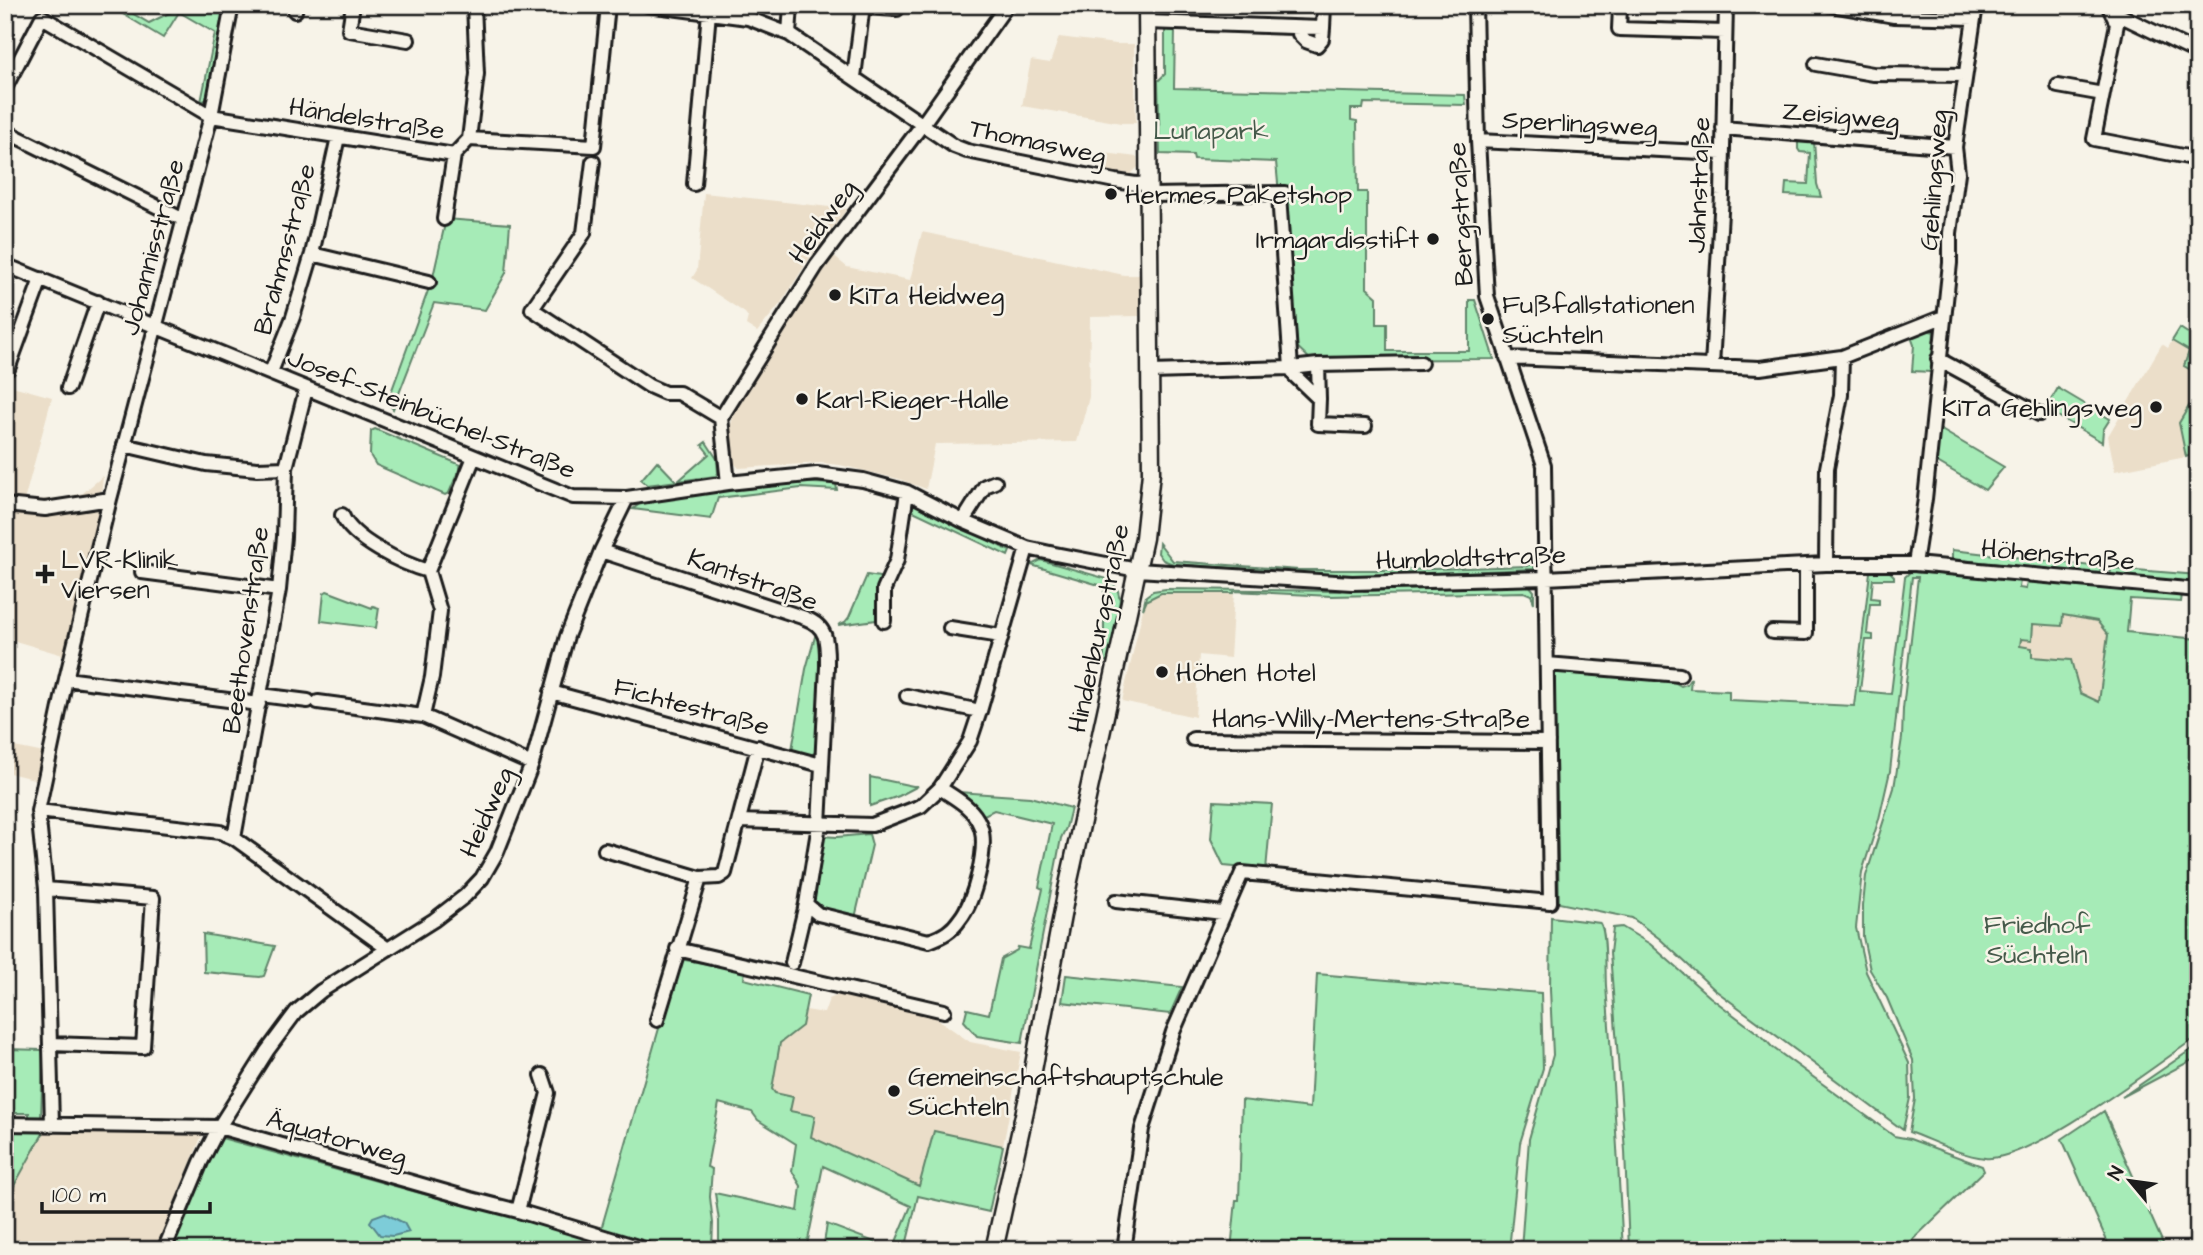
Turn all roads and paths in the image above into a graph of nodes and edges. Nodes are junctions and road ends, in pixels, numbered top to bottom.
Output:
1 (233, 5) edge
2 (353, 5) edge
3 (474, 5) edge
4 (608, 5) edge
5 (648, 5) edge
6 (791, 5) edge
7 (897, 5) edge
8 (1007, 5) edge
9 (1147, 5) edge
10 (1324, 5) edge
11 (1475, 5) edge
12 (1726, 5) edge
13 (1831, 5) edge
14 (863, 6) edge
15 (1620, 8) dead end
16 (2109, 8) edge
17 (709, 12) junction
18 (1975, 12) edge
19 (1147, 22) junction
20 (1725, 32) junction
21 (789, 34) junction
22 (408, 40) dead end
23 (2198, 53) edge
24 (1816, 64) dead end
25 (1965, 75) junction
26 (853, 77) junction
27 (2058, 86) dead end
28 (5, 88) edge
29 (2103, 94) junction
30 (212, 116) junction
31 (922, 125) junction
32 (1723, 128) junction
33 (5, 131) edge
34 (338, 137) junction
35 (469, 139) junction
36 (1478, 141) junction
37 (1955, 147) junction
38 (1722, 153) junction
39 (454, 155) junction
40 (2198, 159) edge
41 (593, 162) dead end
42 (694, 184) dead end
43 (1149, 189) junction
44 (444, 219) dead end
45 (184, 220) junction
46 (312, 254) junction
47 (5, 265) edge
48 (41, 279) junction
49 (429, 282) dead end
50 (98, 302) junction
51 (1943, 317) junction
52 (155, 326) junction
53 (1842, 357) junction
54 (1507, 358) junction
55 (1938, 359) junction
56 (1420, 363) dead end
57 (1318, 365) junction
58 (1712, 366) junction
59 (1291, 368) junction
60 (8, 369) dead end
61 (271, 372) junction
62 (1151, 372) junction
63 (68, 388) dead end
64 (306, 389) junction
65 (1319, 399) junction
66 (2039, 414) dead end
67 (721, 418) junction
68 (1365, 426) dead end
69 (124, 445) junction
70 (474, 457) junction
71 (286, 468) junction
72 (995, 482) dead end
73 (729, 483) junction
74 (907, 492) junction
75 (627, 498) junction
76 (110, 499) junction
77 (5, 505) edge
78 (342, 515) dead end
79 (962, 521) junction
80 (1027, 548) junction
81 (601, 551) junction
82 (1826, 564) junction
83 (1915, 564) junction
84 (1806, 566) junction
85 (1137, 570) junction
86 (428, 571) junction
87 (142, 572) dead end
88 (1546, 578) junction
89 (279, 590) junction
90 (2198, 590) edge
91 (884, 621) dead end
92 (950, 628) dead end
93 (1772, 632) dead end
94 (1001, 636) junction
95 (1547, 664) junction
96 (1680, 675) dead end
97 (66, 679) junction
98 (551, 692) junction
99 (907, 696) dead end
100 (260, 700) junction
101 (980, 711) junction
102 (423, 716) junction
103 (1193, 739) dead end
104 (1548, 742) junction
105 (758, 747) junction
106 (532, 764) junction
107 (821, 765) junction
108 (940, 788) junction
109 (38, 811) junction
110 (739, 821) junction
111 (819, 825) junction
112 (234, 838) junction
113 (605, 850) dead end
114 (700, 878) junction
115 (46, 890) junction
116 (1116, 901) dead end
117 (806, 904) junction
118 (1223, 914) junction
119 (388, 949) junction
120 (677, 949) junction
121 (792, 963) dead end
122 (944, 1011) dead end
123 (657, 1020) dead end
124 (50, 1044) junction
125 (542, 1075) dead end
126 (5, 1124) edge
127 (52, 1125) junction
128 (219, 1127) junction
129 (519, 1211) junction
130 (164, 1250) edge
131 (648, 1250) edge
132 (993, 1250) edge
133 (1124, 1250) edge

1 - 30 street, Johannisstraße
2 - 22 street
3 - 35 street
4 - 35 street, Händelstraße
5 - 17 street, Thomasweg
6 - 21 street
7 - 14 street
8 - 31 street, Heidweg
9 - 19 main road, Hindenburgstraße
10 - 19 street
11 - 36 street, Bergstraße
12 - 20 street, Jahnstraße
13 - 18 street
14 - 26 street
15 - 20 street
16 - 23 street
16 - 29 street
17 - 21 street, Thomasweg
17 - 42 street
18 - 25 street, Gehlingsweg
19 - 43 main road, Hindenburgstraße
20 - 32 street, Jahnstraße
21 - 26 street, Thomasweg
24 - 25 street
25 - 37 street, Gehlingsweg
26 - 31 street, Thomasweg
27 - 29 street
28 - 30 street
29 - 40 street
30 - 34 street, Händelstraße
30 - 45 street, Johannisstraße
31 - 43 street, Thomasweg
31 - 67 street, Heidweg
32 - 37 street, Zeisigweg
32 - 38 street, Jahnstraße
33 - 45 street
34 - 39 street, Händelstraße
34 - 46 street, Brahmsstraße
35 - 39 street, Händelstraße
36 - 38 street, Sperlingsweg
36 - 54 street, Bergstraße
37 - 51 street, Gehlingsweg
38 - 58 street, Jahnstraße
39 - 44 street
41 - 67 street
43 - 59 street, Thomasweg
43 - 62 main road, Hindenburgstraße
45 - 52 street, Johannisstraße
46 - 49 street
46 - 61 street, Brahmsstraße
47 - 48 street, Josef-Steinbüchel-Straße
48 - 50 street, Josef-Steinbüchel-Straße
48 - 60 street
50 - 52 street, Josef-Steinbüchel-Straße
50 - 63 street
51 - 53 street
51 - 55 street, Gehlingsweg
52 - 61 street, Josef-Steinbüchel-Straße
52 - 69 street, Johannisstraße
53 - 58 street
53 - 82 street
54 - 58 street
54 - 88 street, Bergstraße
55 - 66 street
55 - 83 street, Gehlingsweg
56 - 57 street
57 - 59 street
57 - 65 street
59 - 62 street
59 - 65 street
61 - 64 street, Josef-Steinbüchel-Straße
62 - 85 main road, Hindenburgstraße
64 - 70 street, Josef-Steinbüchel-Straße
64 - 71 street, Beethovenstraße
65 - 68 street
67 - 73 street
69 - 71 street
69 - 76 street, Johannisstraße
70 - 75 street, Josef-Steinbüchel-Straße
70 - 86 street
71 - 89 street, Beethovenstraße
72 - 79 street
73 - 74 street, Josef-Steinbüchel-Straße
73 - 75 street, Josef-Steinbüchel-Straße
74 - 79 street, Josef-Steinbüchel-Straße
74 - 91 street
75 - 81 street, Heidweg
76 - 77 street
76 - 97 street, Johannisstraße
78 - 86 street
79 - 80 street, Josef-Steinbüchel-Straße
80 - 85 street, Josef-Steinbüchel-Straße
80 - 94 street
81 - 98 street, Heidweg
81 - 107 street, Kantstraße
82 - 83 street, Humboldtstraße
82 - 84 street, Humboldtstraße
83 - 90 street, Höhenstraße
84 - 88 street, Humboldtstraße
84 - 93 street
85 - 88 street, Humboldtstraße
85 - 132 main road, Hindenburgstraße
86 - 102 street
87 - 89 street
88 - 95 street, Bergstraße
89 - 100 street, Beethovenstraße
92 - 94 street
94 - 101 street
95 - 96 street
95 - 104 street, Bergstraße
97 - 100 street
97 - 109 street, Johannisstraße
98 - 105 street, Fichtestraße
98 - 106 street, Heidweg
99 - 101 street
100 - 102 street
100 - 112 street, Beethovenstraße
101 - 108 street
102 - 106 street
103 - 104 street, Hans-Willy-Mertens-Straße
104 - 118 street, Bergstraße
105 - 107 street, Fichtestraße
105 - 110 street
106 - 119 street, Heidweg
107 - 111 street, Kantstraße
108 - 111 street
108 - 117 street
109 - 112 street
109 - 115 street, Johannisstraße
110 - 111 street
110 - 114 street
111 - 117 street, Kantstraße
112 - 119 street
113 - 114 street
114 - 120 street
115 - 124 street, Johannisstraße
115 - 124 street
116 - 118 street
117 - 121 street, Kantstraße
118 - 133 street
119 - 128 street, Heidweg
120 - 122 street
120 - 123 street
124 - 127 street, Johannisstraße
125 - 129 street
126 - 127 street, Äquatorweg
127 - 128 street, Äquatorweg
128 - 129 street, Äquatorweg
128 - 130 street, Heidweg
129 - 131 street, Äquatorweg

